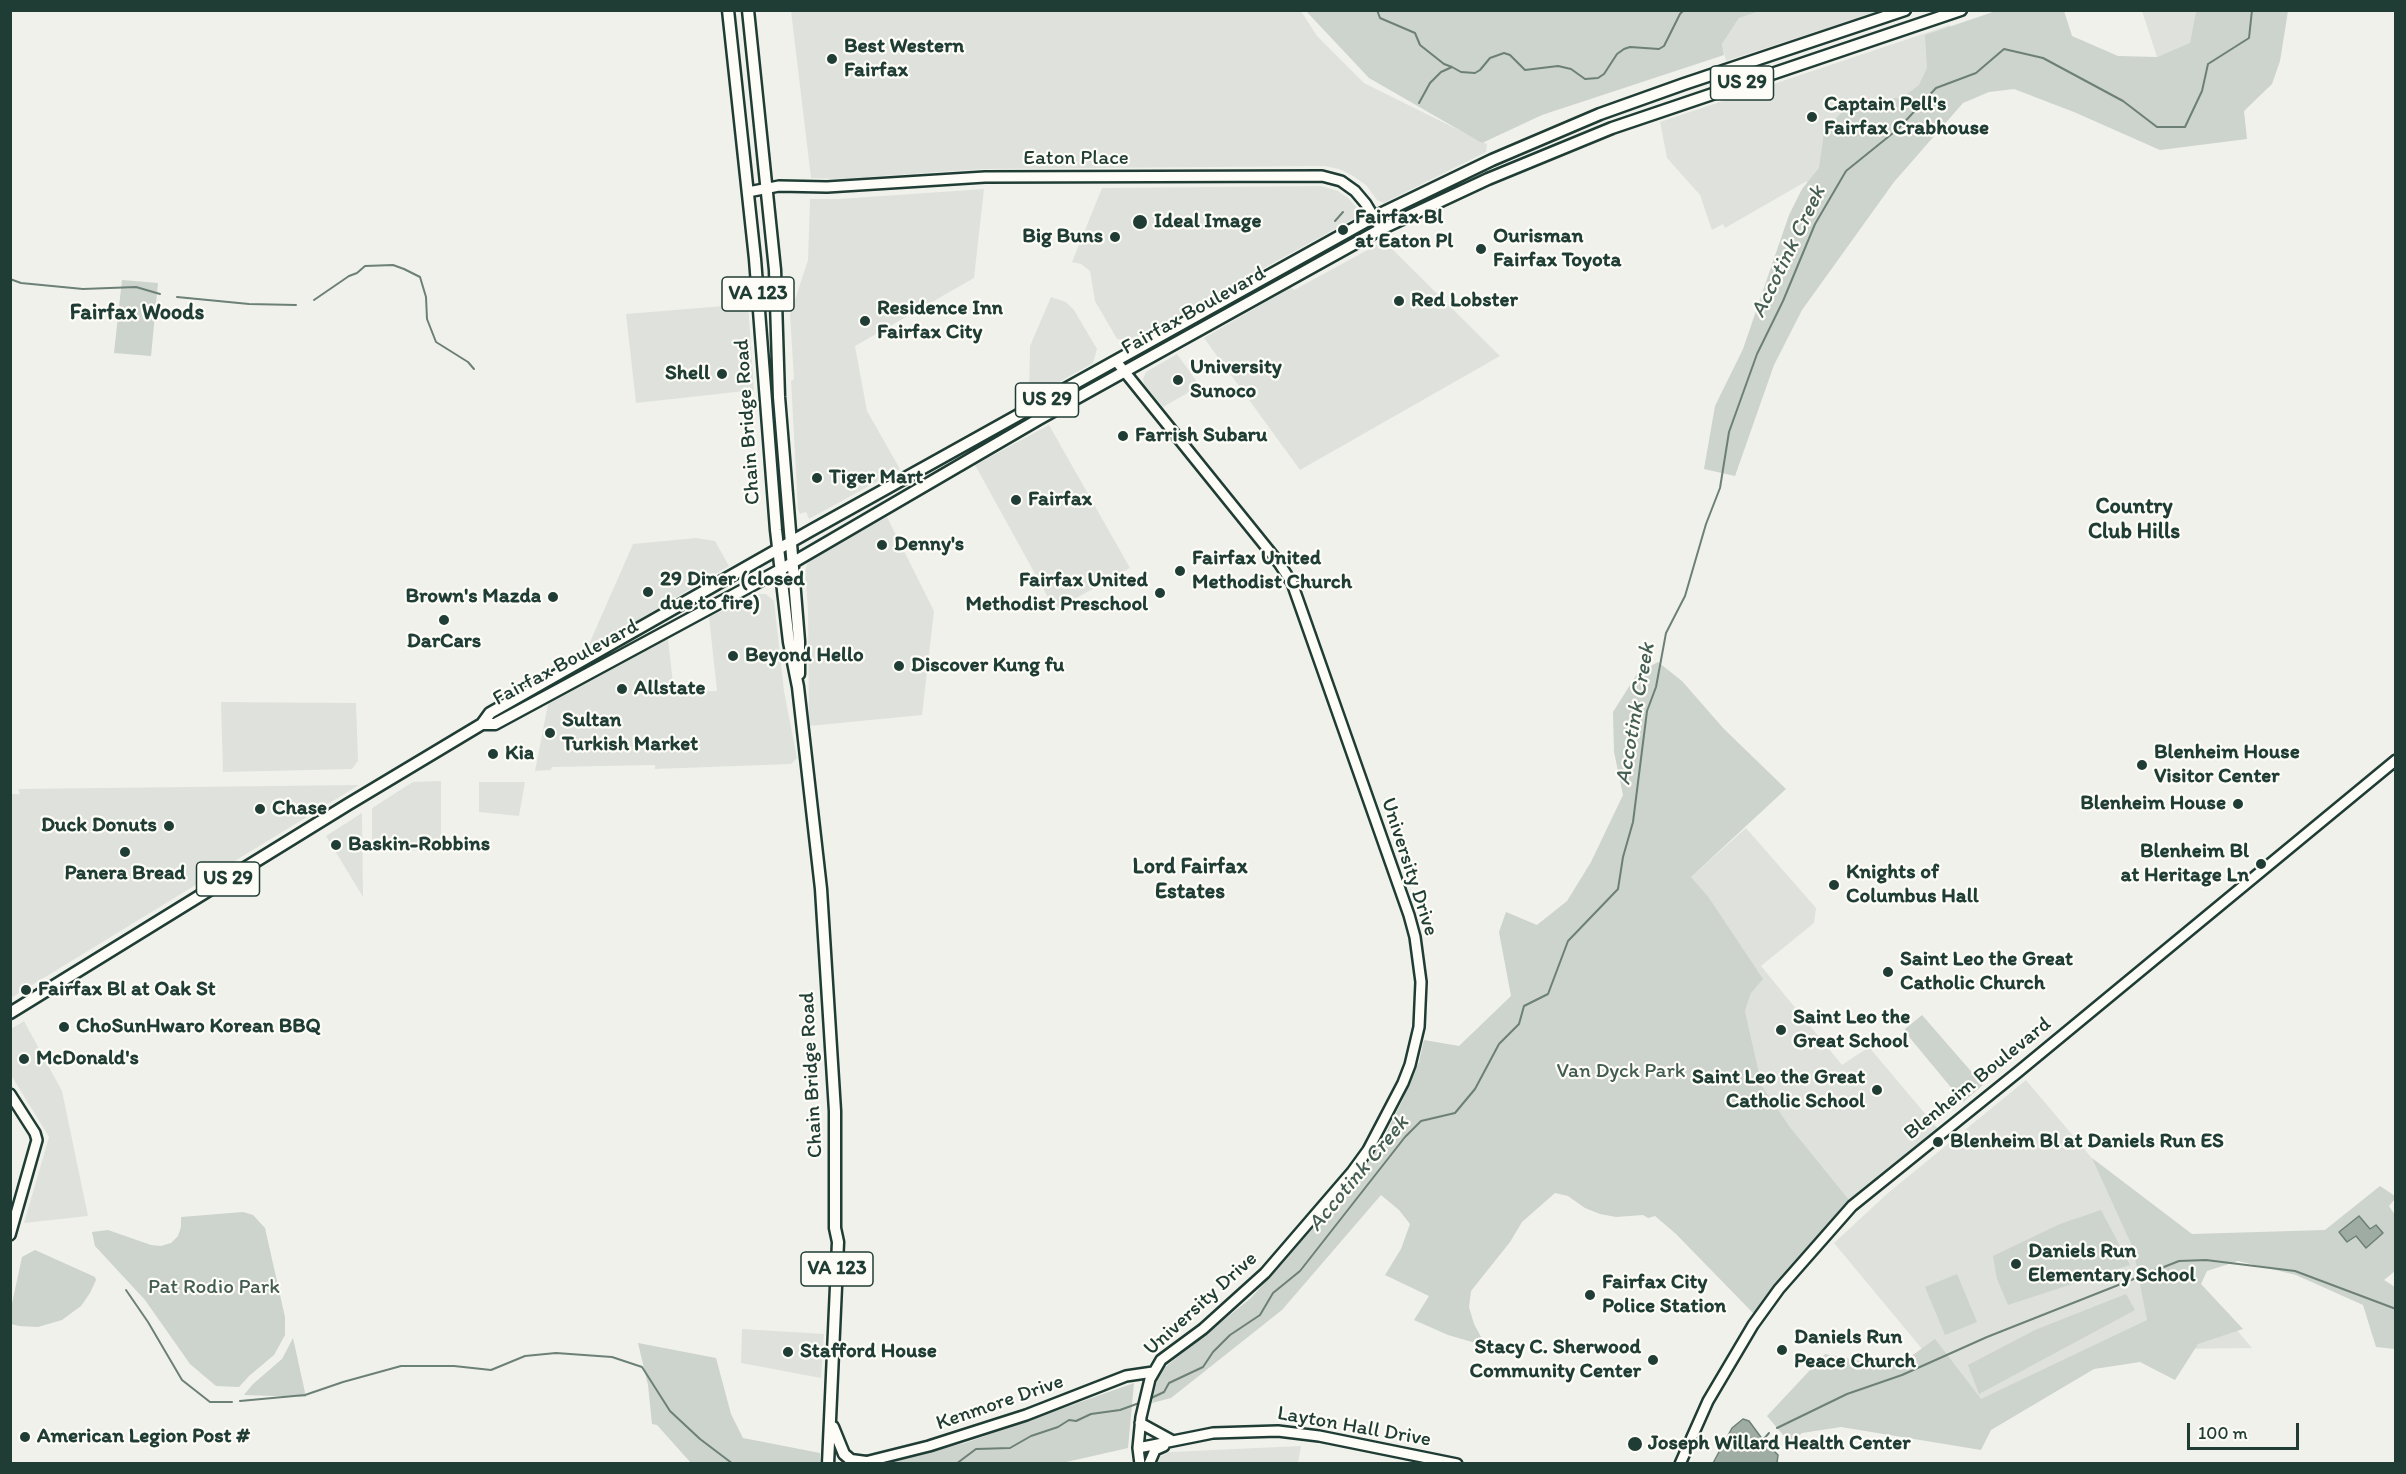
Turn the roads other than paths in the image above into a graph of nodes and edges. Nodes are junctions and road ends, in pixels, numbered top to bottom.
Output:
1 (728, 10) edge
2 (748, 10) edge
3 (1905, 10) edge
4 (1961, 10) edge
5 (768, 187) junction
6 (748, 192) junction
7 (1374, 217) junction
8 (1381, 229) junction
9 (775, 274) junction
10 (1116, 362) junction
11 (1124, 372) junction
12 (765, 397) junction
13 (790, 544) junction
14 (779, 550) junction
15 (792, 563) junction
16 (780, 570) junction
17 (798, 687) junction
18 (482, 724) junction
19 (2396, 760) edge
20 (10, 1013) edge
21 (10, 1094) edge
22 (10, 1235) edge
23 (1153, 1372) junction
24 (830, 1411) junction
25 (1141, 1420) junction
26 (1174, 1440) junction
27 (1137, 1448) junction
28 (862, 1463) edge
29 (828, 1464) edge
30 (1140, 1464) edge
31 (1149, 1464) edge
32 (1457, 1464) edge
33 (1680, 1464) edge

1 - 6 main road, Chain Bridge Road / VA 123
2 - 5 main road, Chain Bridge Road / VA 123
3 - 7 main road, Fairfax Boulevard / US 29
4 - 8 main road, Fairfax Boulevard / US 29
5 - 6 street, Eaton Place
5 - 7 street, Eaton Place
5 - 9 main road, Chain Bridge Road / VA 123
6 - 12 main road, Chain Bridge Road / VA 123
7 - 8 street, Eaton Place
7 - 10 main road, Fairfax Boulevard / US 29
8 - 11 main road, Fairfax Boulevard / US 29
9 - 12 main road
9 - 13 main road, Chain Bridge Road / VA 123
10 - 11 street, University Drive
10 - 13 main road, Fairfax Boulevard / US 29
11 - 15 main road, Fairfax Boulevard / US 29
11 - 23 street, University Drive
12 - 14 main road, Chain Bridge Road / VA 123
13 - 14 main road, Fairfax Boulevard / US 29
13 - 15 main road, Chain Bridge Road / VA 123
14 - 16 main road, Chain Bridge Road / VA 123
14 - 18 main road, Fairfax Boulevard / US 29
15 - 16 main road, Fairfax Boulevard / US 29
15 - 17 main road, Chain Bridge Road / VA 123
16 - 17 main road, Chain Bridge Road / VA 123
16 - 18 main road, Fairfax Boulevard / US 29
17 - 24 main road, Chain Bridge Road / VA 123
18 - 20 main road, Fairfax Boulevard / US 29
19 - 33 street, Blenheim Boulevard
21 - 22 street
23 - 25 street, University Drive
23 - 28 street, Kenmore Drive
24 - 28 main road
24 - 29 main road, Chain Bridge Road / VA 123
25 - 26 street
25 - 27 street, University Drive
26 - 27 street, Layton Hall Drive
26 - 31 street
26 - 32 street, Layton Hall Drive
27 - 30 street, University Drive

